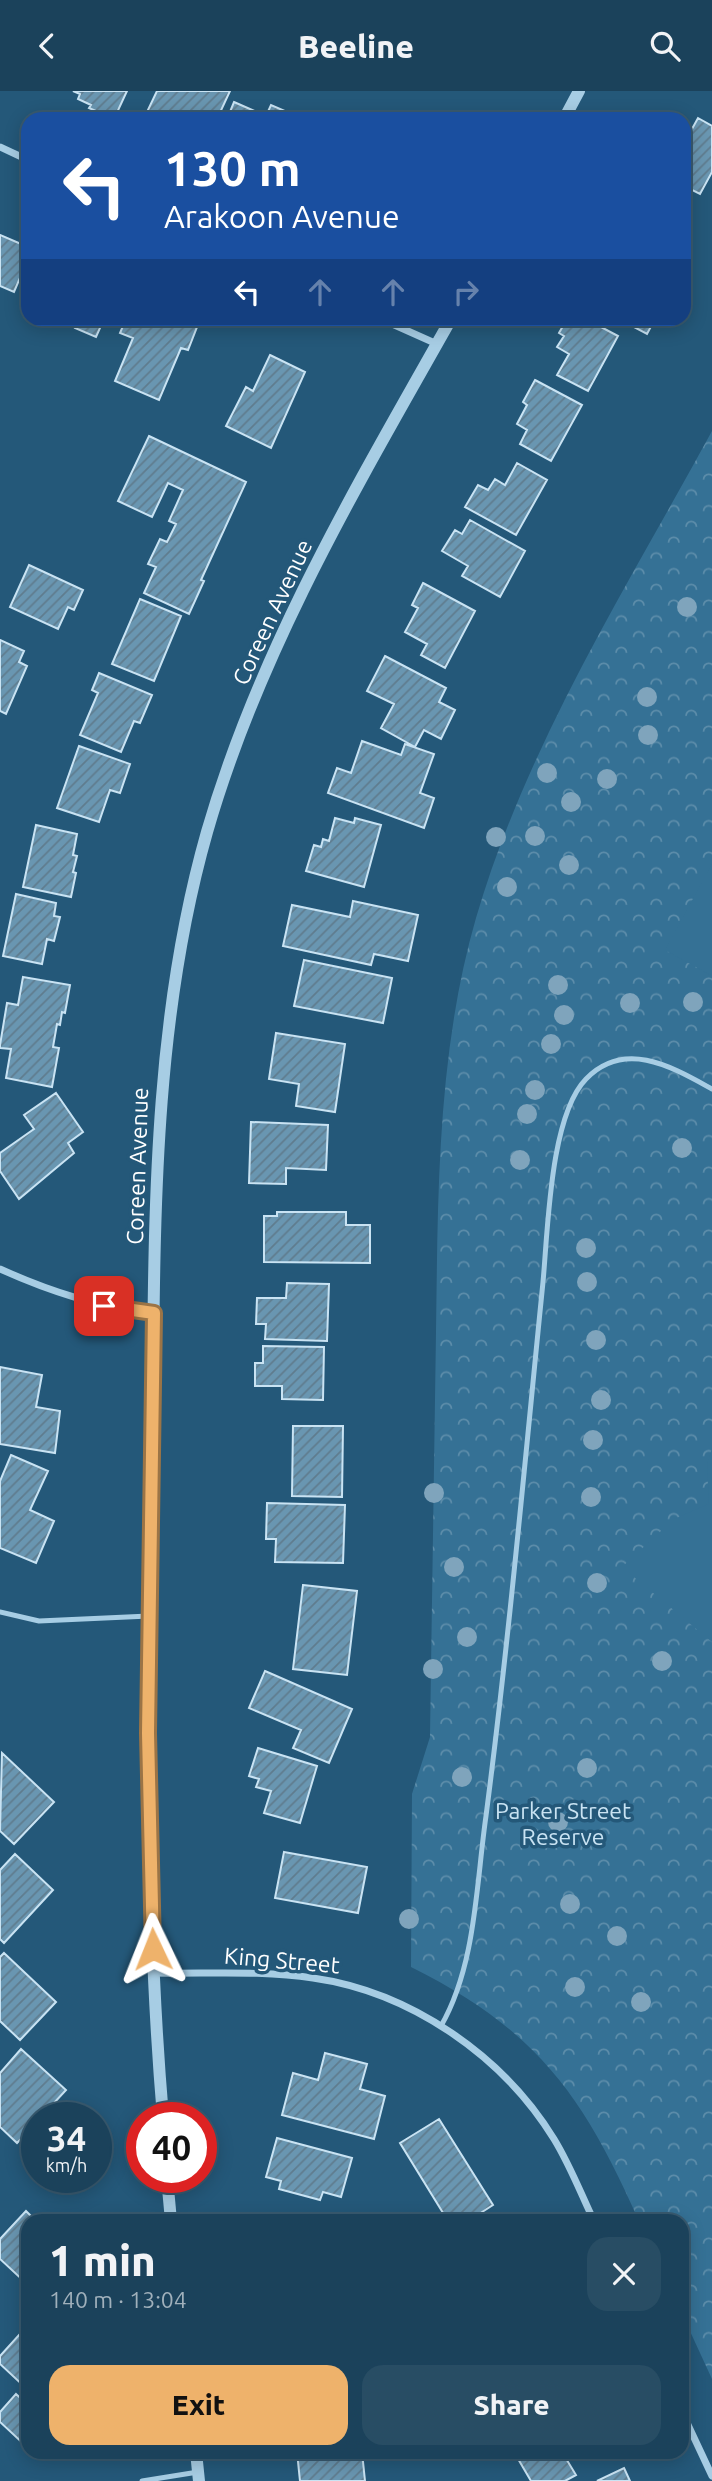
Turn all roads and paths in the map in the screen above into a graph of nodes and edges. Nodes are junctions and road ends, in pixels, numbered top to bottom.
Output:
1 (579, 91) edge
2 (568, 112) edge
3 (0, 147) edge
4 (21, 157) edge
5 (397, 326) edge
6 (447, 326) edge
7 (437, 344) junction
8 (712, 1089) edge
9 (0, 1269) edge
10 (154, 1313) junction
11 (0, 1612) edge
12 (149, 1616) junction
13 (153, 1973) junction
14 (441, 2026) junction
15 (162, 2102) edge
16 (169, 2193) edge
17 (171, 2214) edge
18 (591, 2214) edge
19 (689, 2427) edge
20 (198, 2476) edge
21 (712, 2476) edge
22 (142, 2481) edge

1 - 2 street
3 - 4 street
5 - 7 street
6 - 7 street, Coreen Avenue
7 - 10 street, Coreen Avenue
8 - 14 lane
9 - 10 street
10 - 12 street, Coreen Avenue
11 - 12 lane
12 - 13 street, Coreen Avenue
13 - 14 street, King Street
13 - 15 street, Coreen Avenue
14 - 18 street, King Street
16 - 17 street
19 - 21 street
20 - 22 lane

